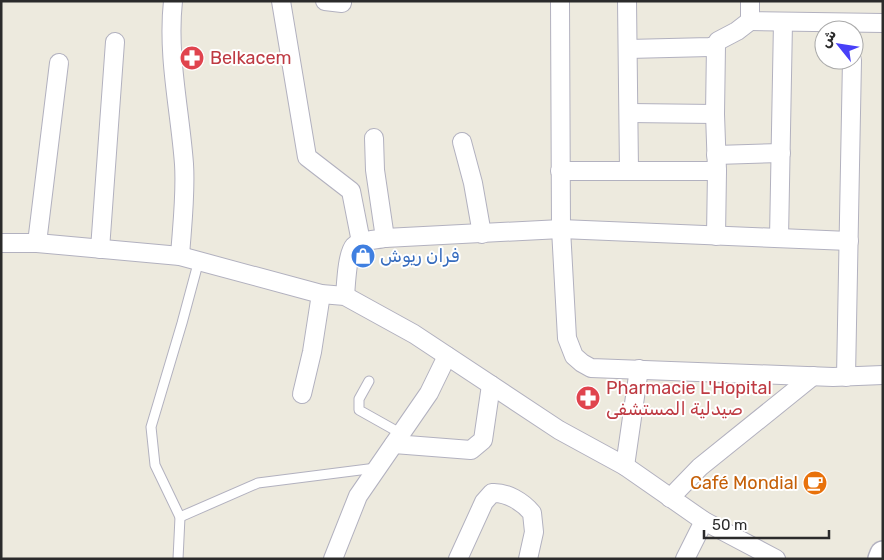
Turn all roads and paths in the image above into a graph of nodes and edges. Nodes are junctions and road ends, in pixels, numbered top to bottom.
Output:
1 (173, 1) edge
2 (281, 1) edge
3 (560, 1) edge
4 (628, 1) edge
5 (750, 1) edge
6 (750, 21) junction
7 (783, 22) junction
8 (883, 23) edge
9 (814, 24) edge
10 (864, 25) edge
11 (115, 42) dead end
12 (716, 45) junction
13 (628, 49) junction
14 (59, 63) dead end
15 (852, 70) edge
16 (628, 113) junction
17 (715, 114) junction
18 (374, 138) dead end
19 (462, 142) dead end
20 (781, 153) junction
21 (717, 163) junction
22 (560, 171) junction
23 (629, 171) junction
24 (561, 229) junction
25 (482, 234) junction
26 (716, 236) junction
27 (385, 238) junction
28 (779, 238) junction
29 (849, 241) junction
30 (361, 242) junction
31 (1, 243) edge
32 (37, 243) junction
33 (100, 249) junction
34 (180, 256) junction
35 (199, 260) junction
36 (321, 294) junction
37 (345, 296) junction
38 (447, 356) junction
39 (640, 369) junction
40 (813, 376) junction
41 (883, 376) edge
42 (846, 377) junction
43 (369, 380) dead end
44 (491, 385) junction
45 (302, 394) dead end
46 (397, 438) junction
47 (625, 466) junction
48 (376, 468) junction
49 (670, 498) junction
50 (180, 517) junction
51 (704, 521) junction
52 (883, 554) edge
53 (178, 559) edge
54 (333, 559) edge
55 (458, 559) edge
56 (528, 559) edge
57 (686, 559) edge
58 (776, 559) edge
59 (881, 559) edge

1 - 34 street
2 - 30 street
3 - 22 street
4 - 13 street
5 - 6 street
6 - 7 street
6 - 12 street
7 - 9 street
7 - 20 street
8 - 10 street
11 - 33 street
12 - 13 street
12 - 17 street
13 - 16 street
14 - 32 street
15 - 29 street
16 - 17 street
16 - 23 street
17 - 21 street
18 - 27 street
19 - 25 street
20 - 21 street
20 - 28 street
21 - 23 street
21 - 26 street
22 - 23 street
22 - 24 street
24 - 25 street
24 - 26 street
24 - 39 street
25 - 27 street
26 - 28 street
27 - 30 street
28 - 29 street
29 - 42 street
30 - 37 street
31 - 32 street
32 - 33 street
33 - 34 street
34 - 35 street
35 - 36 street
35 - 50 lane
36 - 37 street
36 - 45 street
37 - 38 street
38 - 44 street
38 - 46 street
39 - 40 street
39 - 47 street
40 - 42 street
40 - 49 street
41 - 42 street
43 - 46 lane
44 - 46 street
44 - 47 street
46 - 48 street
47 - 49 street
48 - 50 lane
48 - 54 street
49 - 51 street
50 - 53 lane
51 - 57 street
51 - 58 street
52 - 59 street
55 - 56 street

